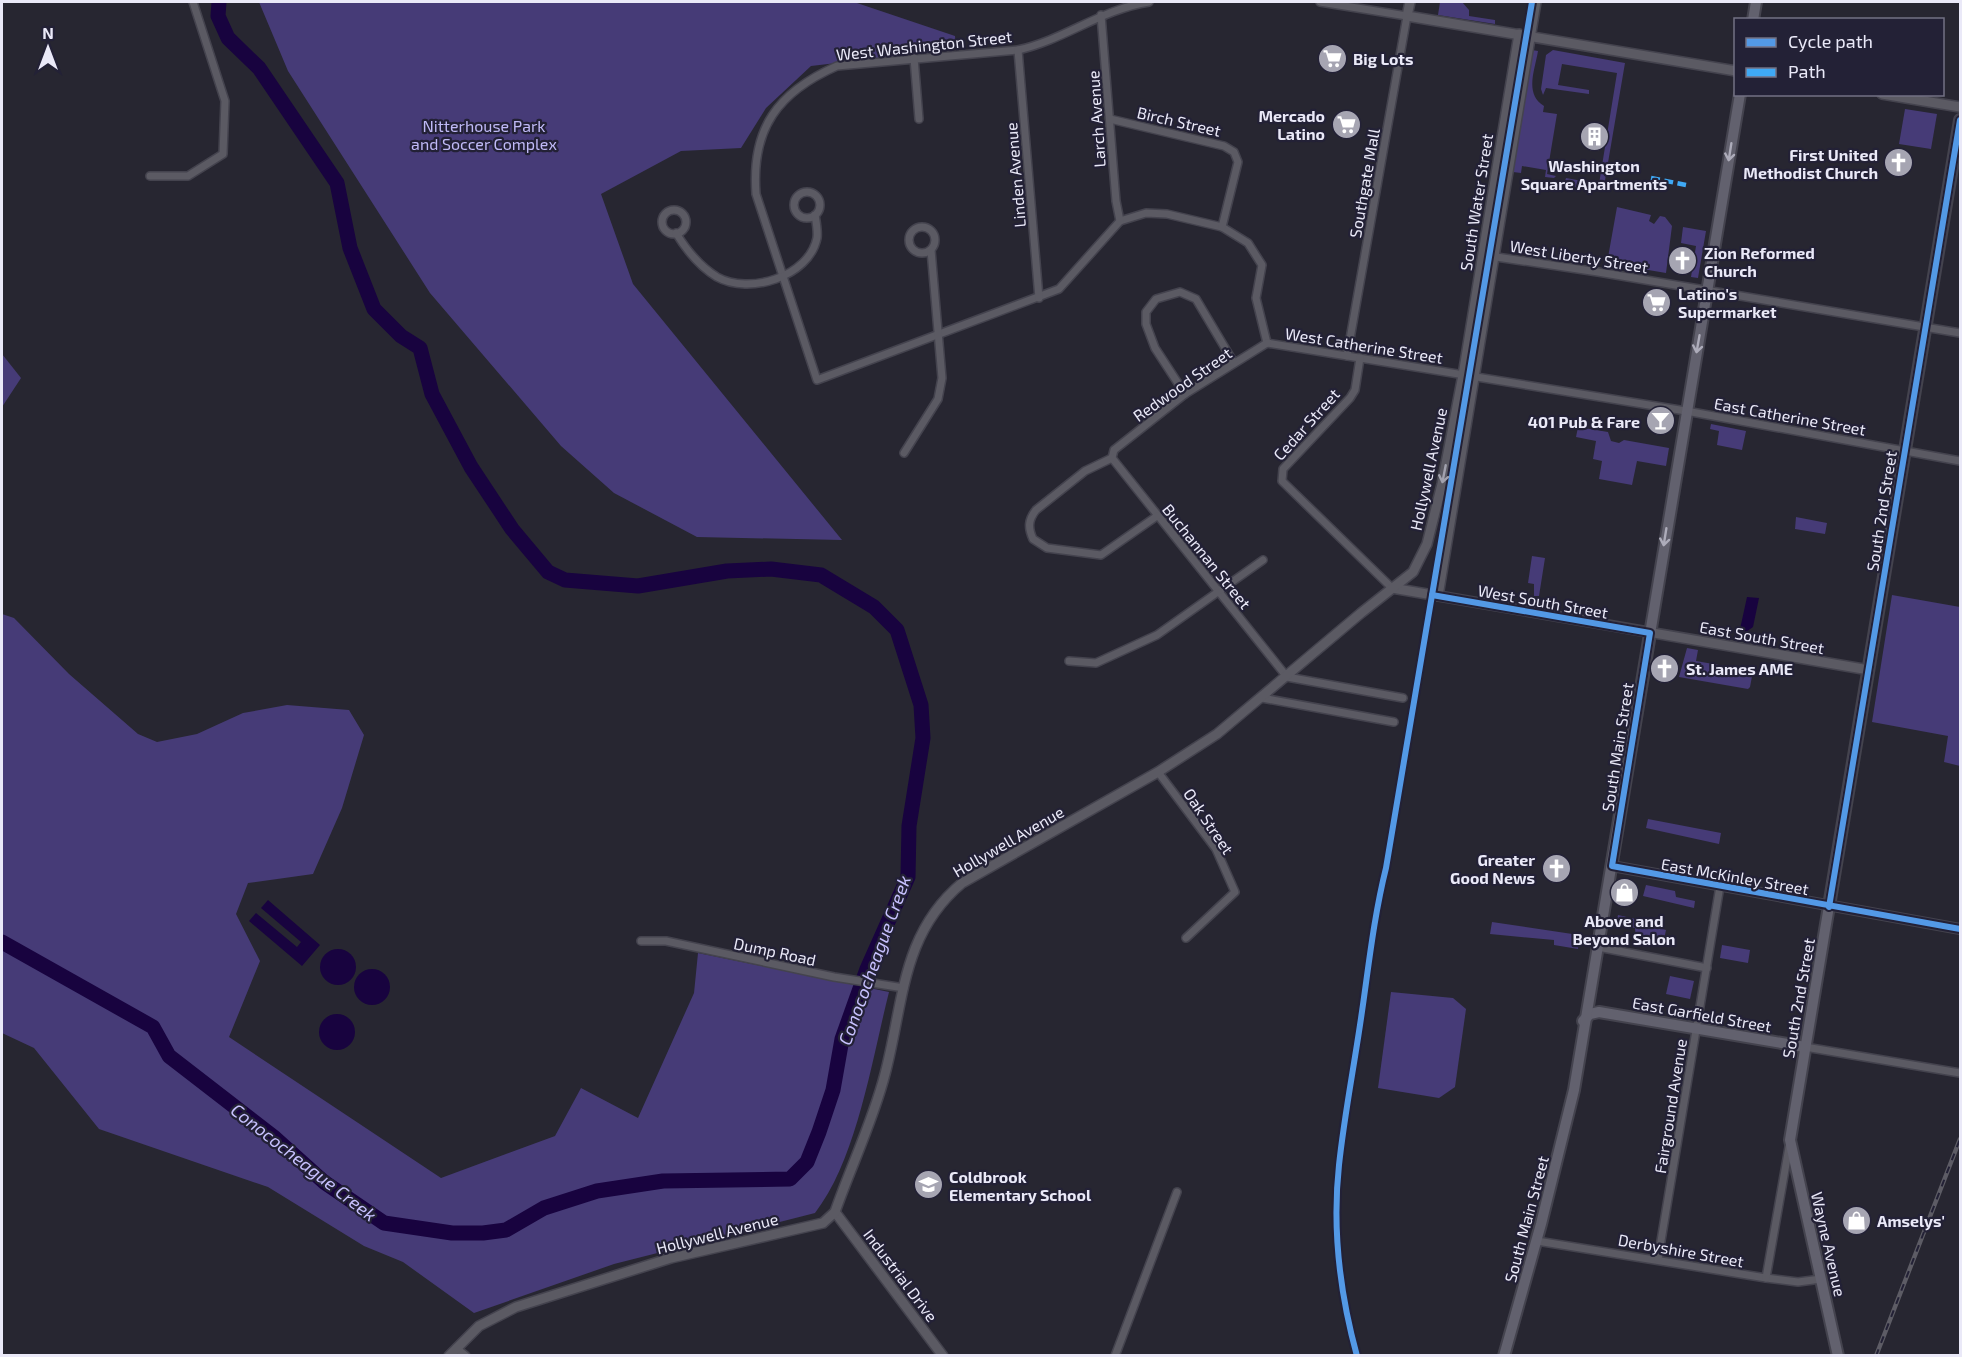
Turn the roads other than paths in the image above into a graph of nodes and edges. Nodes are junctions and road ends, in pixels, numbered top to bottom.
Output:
1 (192, 2) edge
2 (1149, 2) edge
3 (1320, 2) edge
4 (1410, 2) edge
5 (1536, 2) edge
6 (1756, 2) edge
7 (1101, 15) junction
8 (1407, 16) junction
9 (1753, 18) edge
10 (1519, 34) junction
11 (1530, 36) junction
12 (1018, 50) junction
13 (914, 58) junction
14 (1734, 71) edge
15 (1740, 96) edge
16 (1894, 96) edge
17 (1960, 107) edge
18 (919, 119) dead end
19 (1110, 119) junction
20 (1960, 120) edge
21 (150, 176) dead end
22 (815, 214) dead end
23 (1120, 221) junction
24 (1222, 227) junction
25 (676, 233) dead end
26 (931, 250) dead end
27 (1483, 255) junction
28 (1494, 257) junction
29 (783, 277) junction
30 (1707, 290) junction
31 (1039, 298) junction
32 (1925, 326) junction
33 (1960, 333) edge
34 (938, 335) junction
35 (1267, 343) junction
36 (1347, 356) junction
37 (1360, 358) junction
38 (1234, 363) junction
39 (1468, 376) junction
40 (1185, 394) junction
41 (1686, 411) junction
42 (1905, 450) junction
43 (904, 453) dead end
44 (1112, 458) junction
45 (1960, 461) edge
46 (1157, 516) junction
47 (1263, 560) dead end
48 (1392, 588) junction
49 (1219, 593) junction
50 (1438, 596) junction
51 (1650, 633) junction
52 (1069, 661) dead end
53 (1869, 670) junction
54 (1287, 677) junction
55 (1262, 698) junction
56 (1403, 698) dead end
57 (1394, 722) dead end
58 (1158, 772) junction
59 (1612, 866) junction
60 (1720, 886) junction
61 (1829, 907) junction
62 (1960, 929) edge
63 (1186, 938) dead end
64 (641, 940) dead end
65 (1598, 947) junction
66 (1707, 968) junction
67 (904, 988) junction
68 (1587, 1000) junction
69 (1599, 1012) junction
70 (1583, 1021) junction
71 (1696, 1029) junction
72 (1805, 1047) junction
73 (1960, 1073) edge
74 (1790, 1140) junction
75 (1177, 1192) dead end
76 (835, 1212) junction
77 (1537, 1241) junction
78 (1658, 1259) junction
79 (1766, 1278) junction
80 (1821, 1279) junction
81 (456, 1348) junction
82 (449, 1356) edge
83 (466, 1356) edge
84 (943, 1356) edge
85 (1115, 1356) edge
86 (1504, 1356) edge
87 (1838, 1356) edge

1 - 21 street
2 - 7 street, West Washington Street
3 - 8 street
4 - 8 street
5 - 11 street, South Water Street
6 - 9 main road
7 - 12 street, West Washington Street
7 - 19 street, Larch Avenue
8 - 10 street
8 - 36 street, Southgate Mall
10 - 11 street
10 - 27 street, South Water Street
11 - 14 street
11 - 28 street, South Water Street
12 - 13 street, West Washington Street
12 - 31 street, Linden Avenue
13 - 18 street
13 - 29 street, West Washington Street
15 -> 30 main road, South Main Street
16 - 17 street
19 - 23 street, Larch Avenue
19 - 24 street, Birch Street
20 - 32 main road, South 2nd Street
22 - 29 street
23 - 24 street, West Catherine Street
23 - 31 street
24 - 35 street, West Catherine Street
25 - 29 street
26 - 34 street
27 - 28 street, West Liberty Street
27 - 39 street, South Water Street
28 - 30 street, West Liberty Street
28 - 39 street, South Water Street
29 - 34 street, West Washington Street
30 - 32 street, West Liberty Street
30 -> 41 main road, South Main Street
31 - 34 street
32 - 33 street, West Liberty Street
32 - 42 main road, South 2nd Street
34 - 43 street
35 - 36 street, West Catherine Street
35 - 38 street, Redwood Street
36 - 37 street, West Catherine Street
37 - 39 street, West Catherine Street
37 - 48 street, Cedar Street
38 - 40 street, Redwood Street
38 - 40 street
39 - 41 street, West Catherine Street
39 -> 48 street, Hollywell Avenue
39 - 50 street, South Water Street
40 - 44 street, Redwood Street
41 - 42 street, East Catherine Street
41 -> 51 main road, South Main Street
42 - 45 street, East Catherine Street
42 - 53 main road, South 2nd Street
44 - 46 street, Buchannan Street
44 - 46 street
46 - 49 street, Buchannan Street
47 - 49 street
48 - 50 street, West South Street
48 - 54 street, Hollywell Avenue
49 - 52 street
49 - 54 street, Buchannan Street
50 - 51 street, West South Street
51 - 53 street, East South Street
51 - 59 main road, South Main Street
53 - 61 main road, South 2nd Street
54 - 55 street, Hollywell Avenue
54 - 56 street
55 - 57 street
55 - 58 street, Hollywell Avenue
58 - 63 street, Oak Street
58 - 67 street, Hollywell Avenue
59 - 60 street, East McKinley Street
59 - 65 main road, South Main Street
60 - 61 street, East McKinley Street
60 - 66 street, Fairground Avenue
61 - 62 street, East McKinley Street
61 - 72 main road, South 2nd Street
64 - 67 street, Dump Road
65 - 66 street
65 - 68 main road, South Main Street
66 - 71 street, Fairground Avenue
67 - 76 street, Hollywell Avenue
68 - 69 main road
68 - 70 main road, South Main Street
69 - 70 main road
69 - 71 main road, East Garfield Street
70 - 77 main road, South Main Street
71 - 72 main road, East Garfield Street
71 - 78 street, Fairground Avenue
72 - 73 street, East Garfield Street
72 - 74 main road, South 2nd Street
74 - 79 street, South 2nd Street
74 - 80 main road, Wayne Avenue
75 - 85 street
76 - 81 street, Hollywell Avenue
76 - 84 street, Industrial Drive
77 - 78 street, Derbyshire Street
77 - 86 main road, South Main Street
78 - 79 street, Derbyshire Street
79 - 80 street, Derbyshire Street
80 - 87 main road, Wayne Avenue
81 - 82 street, Hollywell Avenue
81 - 83 street

